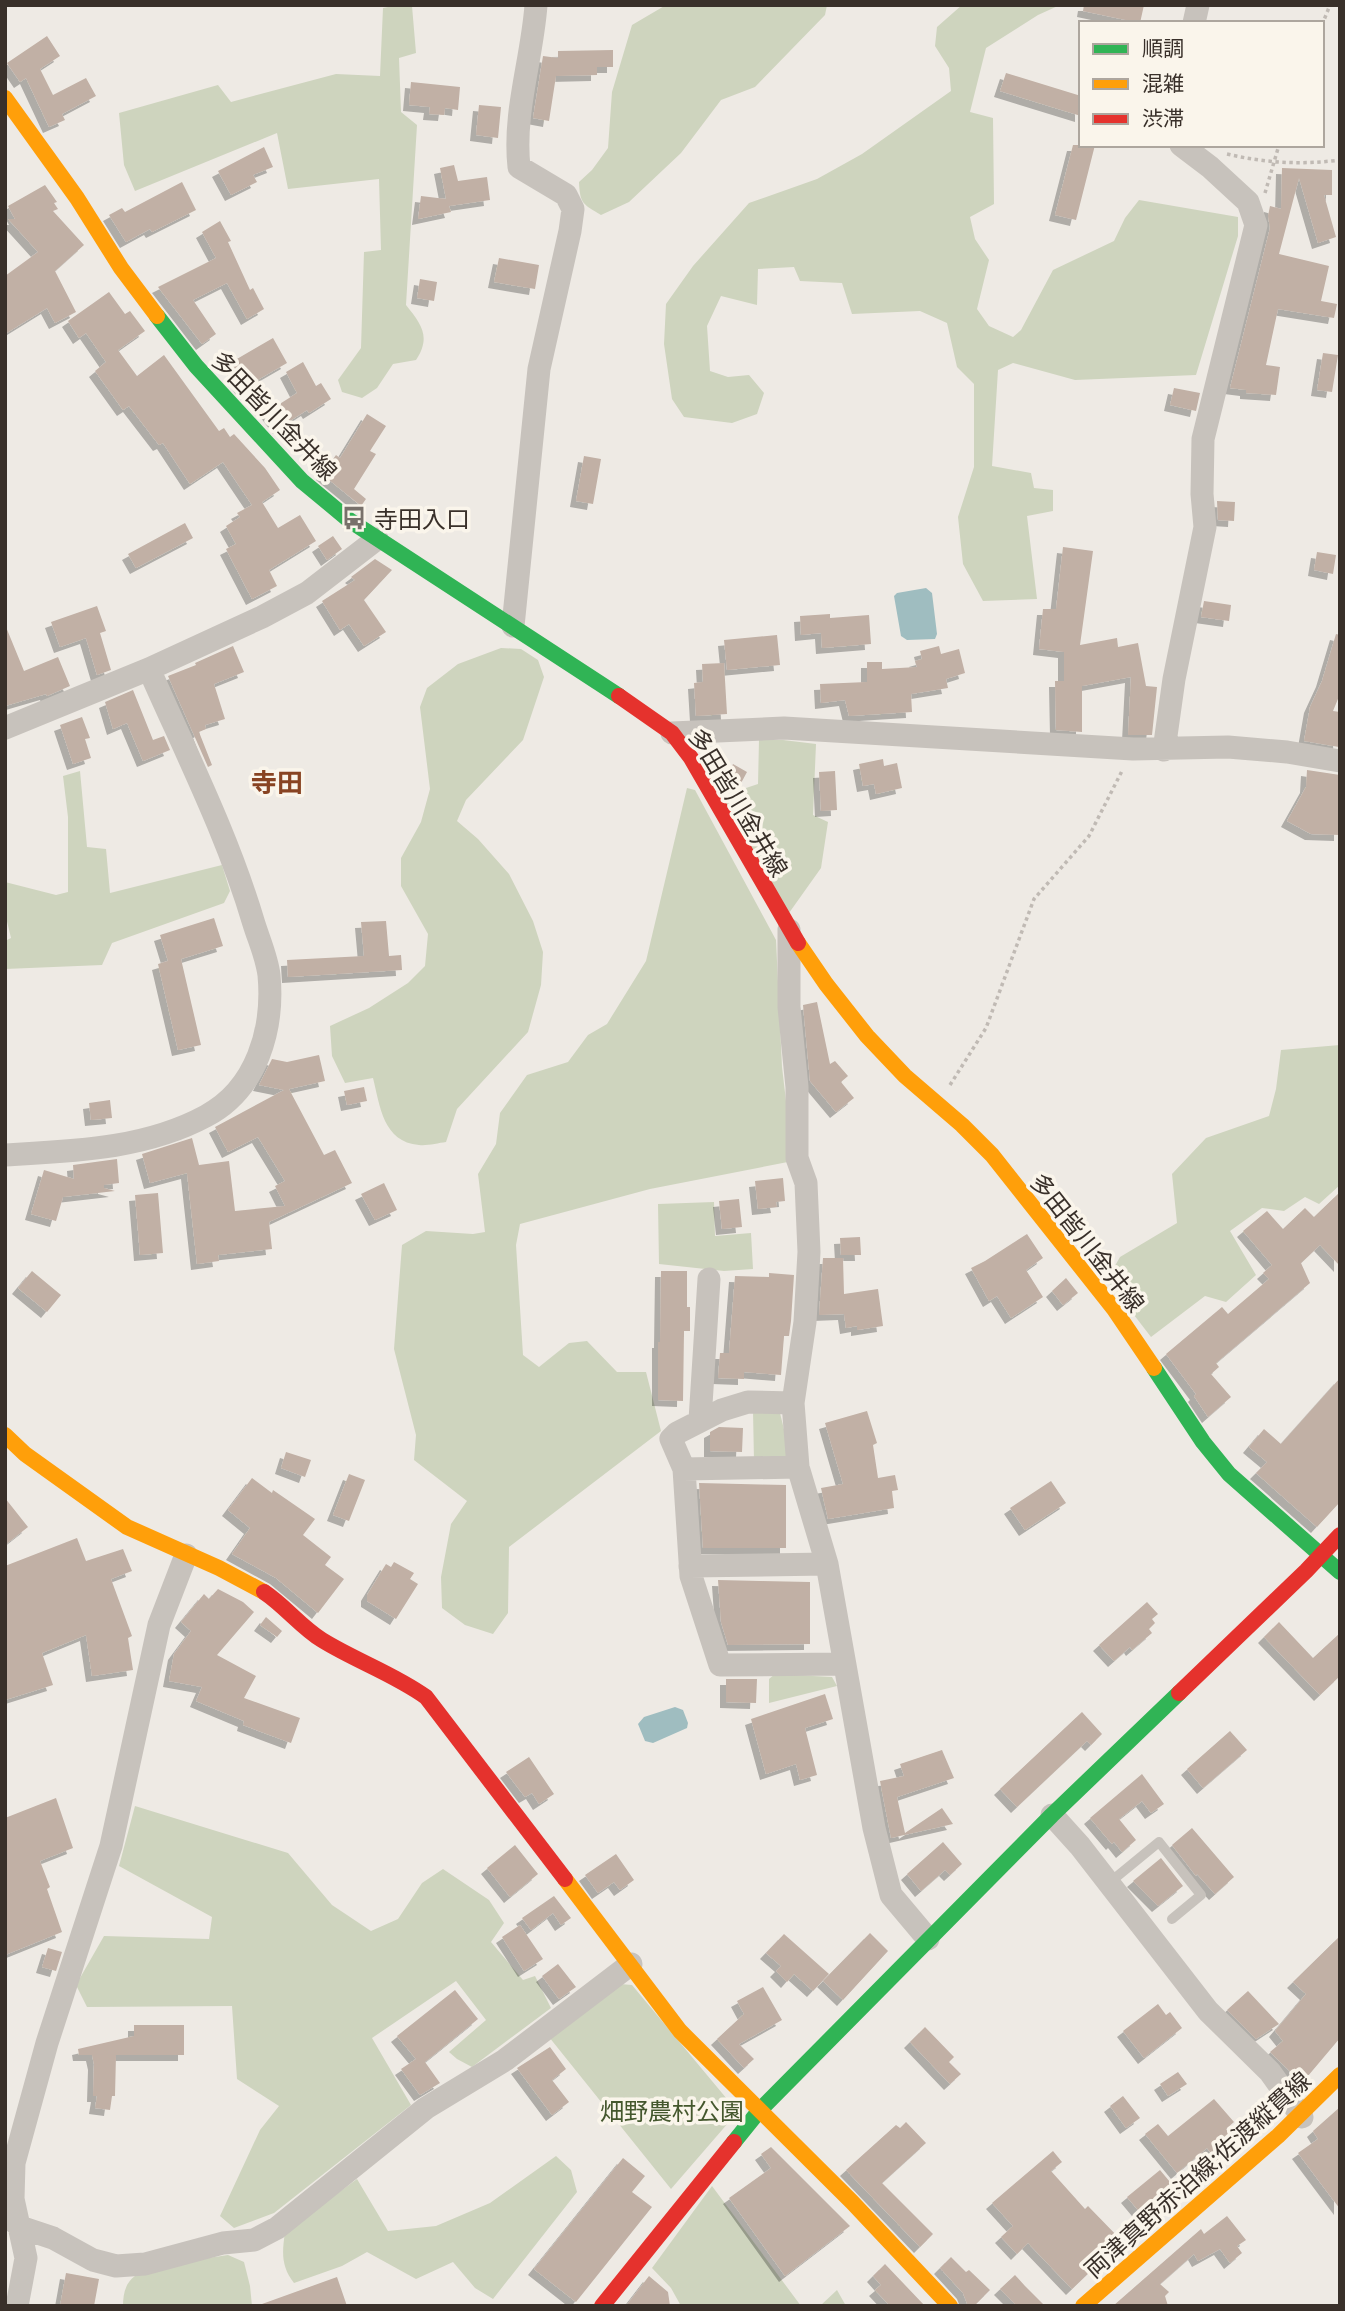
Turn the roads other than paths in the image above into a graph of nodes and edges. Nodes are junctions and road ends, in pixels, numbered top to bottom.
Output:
1 (536, 5) edge
2 (5, 98) edge
3 (1184, 147) edge
4 (377, 539) junction
5 (513, 626) junction
6 (149, 669) junction
7 (5, 728) edge
8 (672, 733) junction
9 (1164, 750) junction
10 (1340, 761) edge
11 (789, 930) junction
12 (5, 1155) edge
13 (709, 1279) dead end
14 (793, 1403) junction
15 (700, 1420) junction
16 (5, 1435) edge
17 (798, 1467) junction
18 (684, 1469) junction
19 (1340, 1535) edge
20 (186, 1555) junction
21 (1322, 1555) junction
22 (827, 1563) junction
23 (691, 1566) junction
24 (1340, 1572) edge
25 (843, 1664) junction
26 (1052, 1815) junction
27 (1109, 1883) junction
28 (1172, 1919) dead end
29 (928, 1939) junction
30 (631, 1964) junction
31 (1340, 2075) edge
32 (759, 2111) junction
33 (1302, 2117) junction
34 (13, 2220) edge
35 (17, 2306) edge
36 (602, 2306) edge
37 (950, 2306) edge
38 (1083, 2306) edge

1 - 5 street
2 - 4 street, 多田皆川金井線
3 - 9 street
4 - 5 street, 多田皆川金井線
4 - 6 street
5 - 8 street, 多田皆川金井線
6 - 7 street
6 - 12 street
8 - 9 street
8 - 11 street, 多田皆川金井線
9 - 10 street
11 - 14 street
11 - 21 street, 多田皆川金井線
13 - 15 street
14 - 15 street
14 - 17 street
15 - 18 street
16 - 20 street
17 - 18 street
17 - 22 street
18 - 23 street
19 - 21 street
20 - 30 street
20 - 34 street
21 - 24 street, 多田皆川金井線
21 - 26 street
22 - 23 street
22 - 25 street
23 - 25 street
25 - 29 street
26 - 27 street
26 - 29 street
27 - 28 lane
27 - 33 street
29 - 32 street
30 - 32 street
30 - 34 street
31 - 33 street, 両津真野赤泊線;佐渡縦貫線
32 - 36 street
32 - 37 street
33 - 38 street, 両津真野赤泊線;佐渡縦貫線
34 - 35 street

